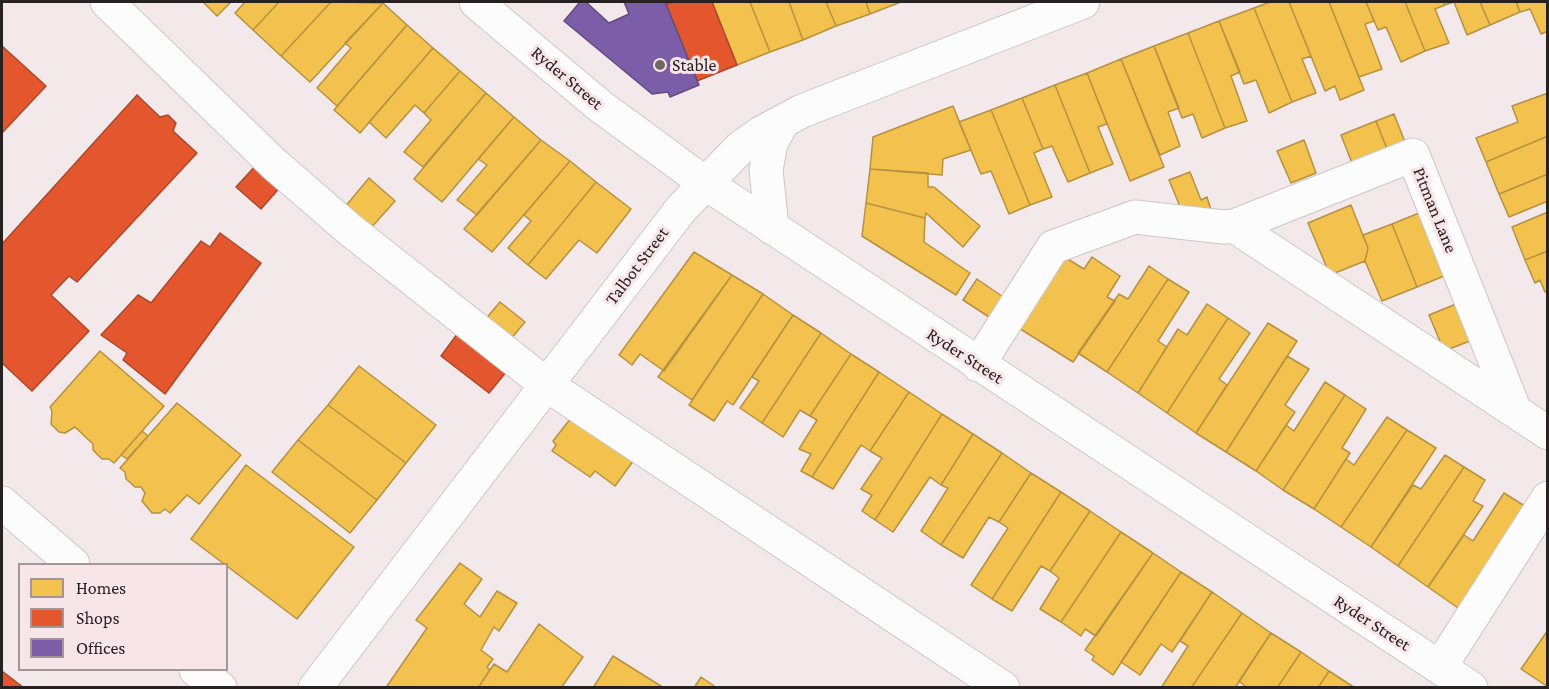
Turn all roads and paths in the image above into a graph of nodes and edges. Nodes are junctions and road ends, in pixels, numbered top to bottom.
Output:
1 (106, 2) edge
2 (476, 2) edge
3 (1083, 2) edge
4 (783, 121) junction
5 (705, 183) junction
6 (1234, 226) junction
7 (772, 228) junction
8 (978, 365) junction
9 (547, 385) junction
10 (1515, 411) junction
11 (1548, 433) edge
12 (1548, 498) edge
13 (2, 503) edge
14 (72, 563) edge
15 (1440, 667) junction
16 (199, 671) edge
17 (220, 687) edge
18 (315, 687) edge
19 (1002, 687) edge
20 (1471, 687) edge

1 - 9 street
2 - 5 street, Ryder Street
3 - 4 street, Talbot Street
4 - 5 street, Talbot Street
4 - 7 street
5 - 7 street, Ryder Street
5 - 9 street, Talbot Street
6 - 8 street, Pitman Lane
6 - 10 street
6 - 10 street, Pitman Lane
7 - 8 street, Ryder Street
8 - 15 street, Ryder Street
9 - 18 street, Talbot Street
9 - 19 street
10 - 11 street
12 - 15 street
13 - 14 street
15 - 20 street, Ryder Street
16 - 17 street

